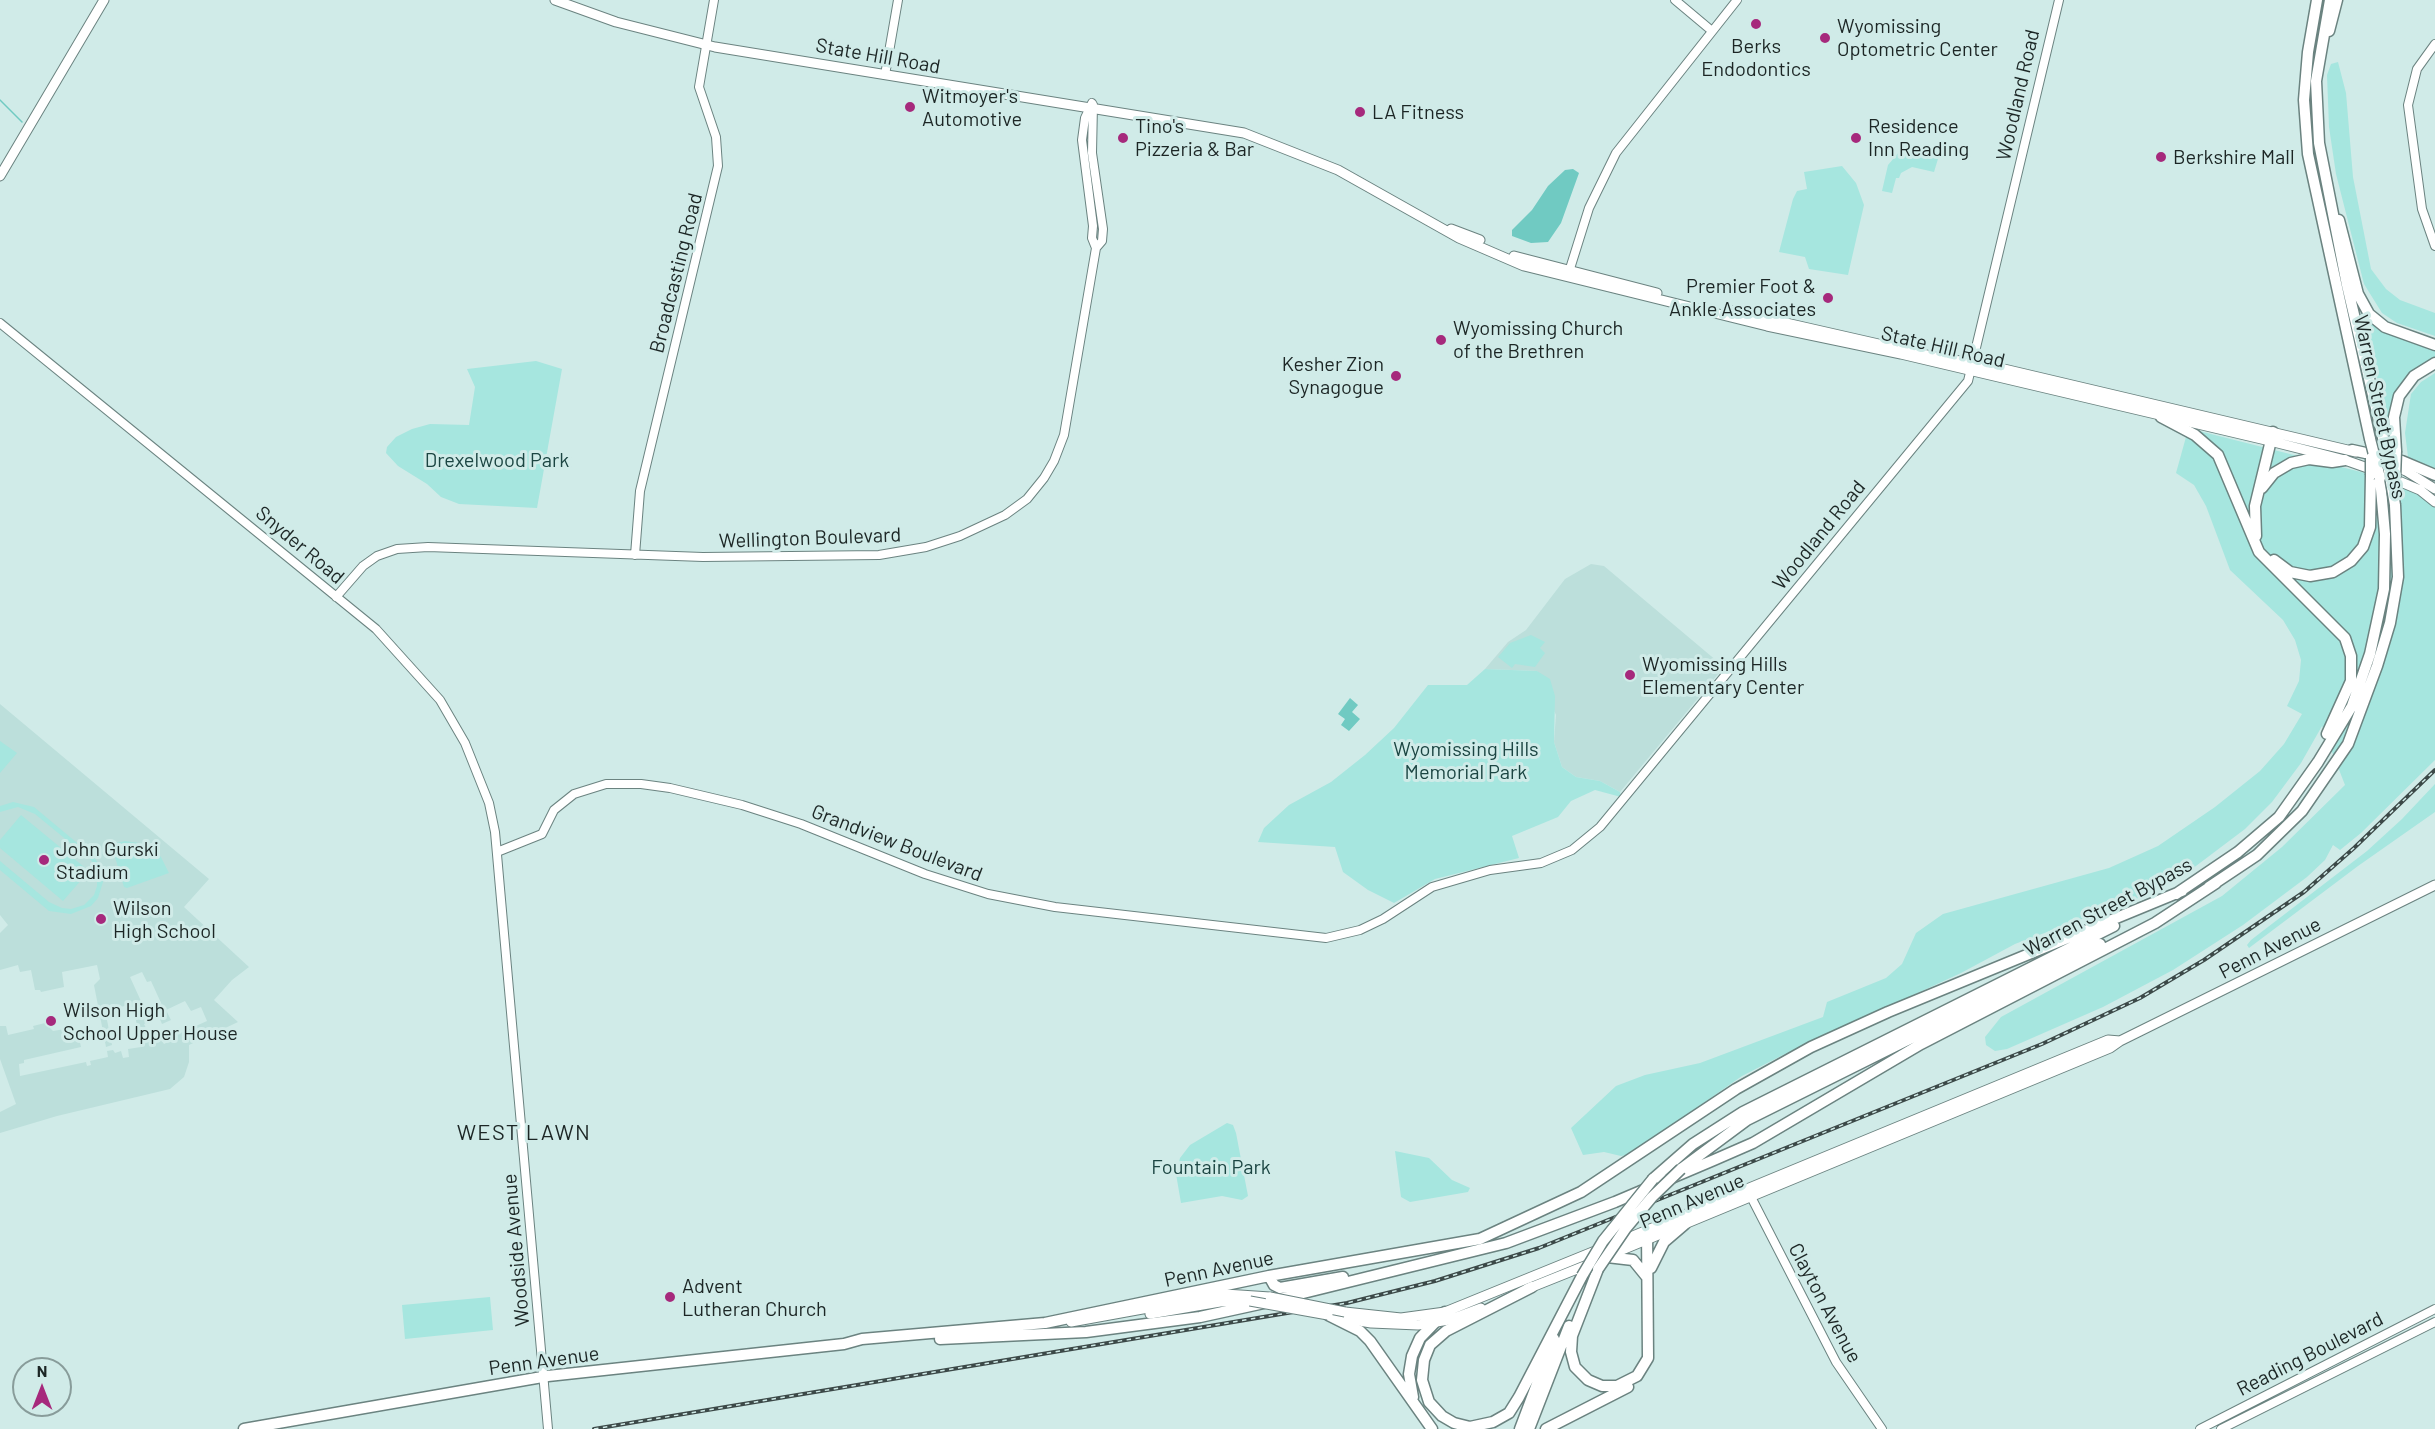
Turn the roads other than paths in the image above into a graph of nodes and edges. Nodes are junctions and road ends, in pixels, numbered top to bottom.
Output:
1 (104, 0) edge
2 (555, 0) edge
3 (714, 0) edge
4 (898, 0) edge
5 (1675, 0) edge
6 (1737, 0) edge
7 (2059, 0) edge
8 (2310, 0) edge
9 (2317, 0) edge
10 (2330, 0) edge
11 (2337, 0) edge
12 (1712, 31) junction
13 (705, 44) junction
14 (2435, 44) edge
15 (885, 75) junction
16 (2316, 81) junction
17 (2304, 100) junction
18 (1091, 110) junction
19 (2319, 143) junction
20 (0, 176) edge
21 (2435, 246) edge
22 (1569, 274) junction
23 (0, 323) edge
24 (2435, 345) edge
25 (2435, 363) edge
26 (1972, 367) junction
27 (2160, 417) junction
28 (2269, 436) junction
29 (2348, 455) junction
30 (2435, 475) edge
31 (2375, 477) junction
32 (2435, 489) edge
33 (2256, 498) junction
34 (2435, 502) edge
35 (2395, 505) junction
36 (2249, 531) junction
37 (636, 555) junction
38 (336, 597) junction
39 (2253, 839) junction
40 (497, 852) junction
41 (2216, 883) junction
42 (2435, 885) edge
43 (2182, 891) junction
44 (1383, 919) joint
45 (1748, 1192) junction
46 (1685, 1224) junction
47 (1648, 1236) junction
48 (1607, 1257) junction
49 (1408, 1267) junction
50 (1598, 1269) junction
51 (1649, 1273) junction
52 (1269, 1276) junction
53 (1582, 1276) junction
54 (1532, 1287) junction
55 (2435, 1309) edge
56 (1445, 1312) junction
57 (1328, 1315) junction
58 (2435, 1322) edge
59 (1435, 1323) junction
60 (1044, 1328) junction
61 (544, 1377) junction
62 (1423, 1416) junction
63 (244, 1429) edge
64 (548, 1429) edge
65 (1432, 1429) edge
66 (1520, 1429) edge
67 (1529, 1429) edge
68 (1546, 1429) edge
69 (1882, 1429) edge
70 (2200, 1429) edge
71 (2221, 1429) edge

1 - 20 main road
2 - 13 main road, State Hill Road
3 - 13 street, Broadcasting Road
4 - 15 street
5 - 12 street
6 - 12 street
7 - 26 street, Woodland Road
8 - 17 highway
9 - 17 highway, Warren Street Bypass
10 - 16 highway, Warren Street Bypass
11 - 16 highway
12 - 22 street
13 - 15 main road, State Hill Road
13 - 37 street, Broadcasting Road
14 - 21 street
15 - 18 main road, State Hill Road
16 - 19 highway, Warren Street Bypass
17 - 31 highway, Warren Street Bypass, bridge
18 - 22 main road, State Hill Road
18 - 37 street, Wellington Boulevard
19 - 24 highway
19 - 35 highway, Warren Street Bypass, bridge
22 - 26 main road, State Hill Road
23 - 38 street, Snyder Road
25 - 35 highway, bridge
26 - 27 main road, State Hill Road
26 - 28 main road, State Hill Road
26 - 44 street, Woodland Road
27 - 28 main road, State Hill Road
27 - 36 highway
28 - 29 main road, State Hill Road
28 - 33 highway
28 - 36 highway
29 - 30 highway
29 - 32 main road, State Hill Road
29 - 33 highway
29 - 34 main road, State Hill Road
31 - 33 highway
31 - 39 highway, Warren Street Bypass
35 - 41 highway, Warren Street Bypass
36 - 39 highway
37 - 38 street, Wellington Boulevard
38 - 40 street, Snyder Road
39 - 43 highway, Warren Street Bypass
40 - 44 street, Grandview Boulevard
40 - 61 street, Woodside Avenue
41 - 49 highway, Penn Avenue
41 - 50 highway, Warren Street Bypass, bridge
42 - 45 main road, Penn Avenue
43 - 52 highway, Penn Avenue
43 - 53 highway, Warren Street Bypass, bridge
45 - 46 main road, Penn Avenue
45 - 47 main road, Penn Avenue
45 - 69 street, Clayton Avenue
46 - 47 main road, Penn Avenue
46 - 51 highway
47 - 48 main road, Penn Avenue
47 - 51 highway
47 - 56 main road, Penn Avenue
48 - 51 highway
48 - 54 main road, Penn Avenue
49 - 52 highway
49 - 60 highway, Penn Avenue
50 - 51 highway
50 - 67 highway
51 - 68 highway
52 - 60 highway, Penn Avenue
53 - 54 highway
53 - 66 highway
54 - 59 main road, Penn Avenue
55 - 70 street, Reading Boulevard
56 - 59 highway
56 - 60 main road, Penn Avenue, bridge
57 - 59 main road, Penn Avenue
57 - 60 main road, Penn Avenue, bridge
57 - 62 highway
58 - 71 street, Reading Boulevard
59 - 62 highway
60 - 61 highway, Penn Avenue
61 - 63 highway, Penn Avenue
61 - 64 street, Woodside Avenue
62 - 65 highway

